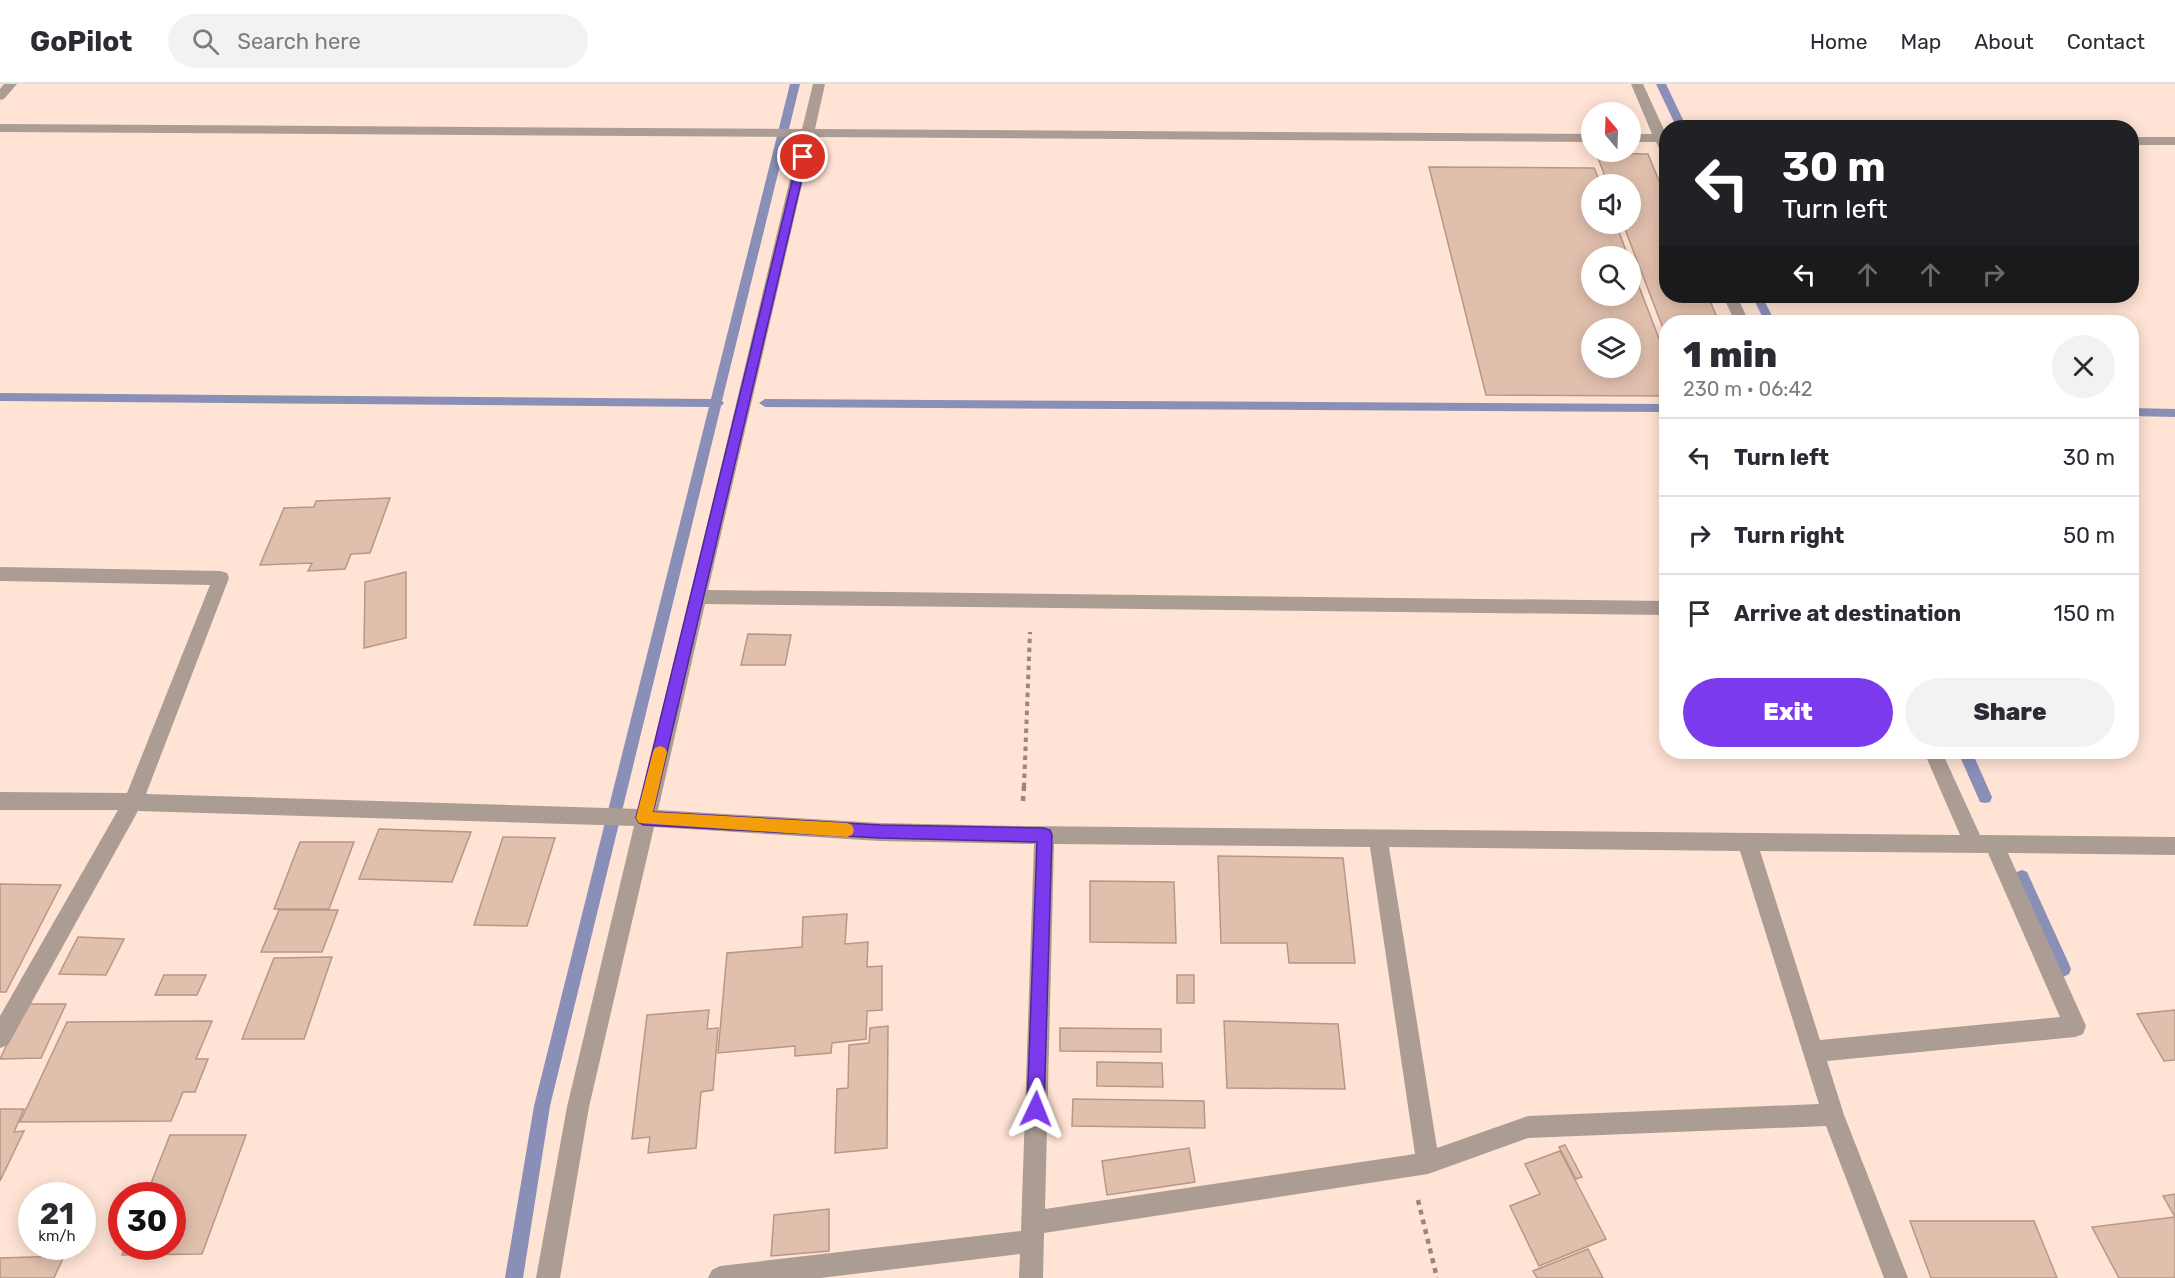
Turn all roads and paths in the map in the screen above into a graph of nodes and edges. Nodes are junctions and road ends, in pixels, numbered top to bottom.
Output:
1 (11, 84) edge
2 (819, 84) edge
3 (1637, 84) edge
4 (0, 96) edge
5 (0, 128) edge
6 (1659, 128) edge
7 (801, 133) junction
8 (1581, 138) edge
9 (1641, 138) edge
10 (1659, 138) edge
11 (2139, 141) edge
12 (2175, 141) edge
13 (0, 574) edge
14 (697, 597) junction
15 (1031, 601) junction
16 (1659, 608) edge
17 (1937, 759) edge
18 (0, 801) edge
19 (133, 802) junction
20 (636, 818) junction
21 (1022, 835) junction
22 (1044, 835) junction
23 (1378, 838) junction
24 (1747, 842) junction
25 (1984, 844) junction
26 (2175, 846) edge
27 (0, 1037) edge
28 (1813, 1052) junction
29 (1833, 1115) junction
30 (1419, 1164) junction
31 (1032, 1232) junction
32 (548, 1278) edge
33 (720, 1278) edge
34 (1031, 1278) edge
35 (1437, 1278) edge
36 (1896, 1278) edge

1 - 4 street
2 - 7 street
3 - 6 street
5 - 7 street
7 - 8 street
7 - 14 street
9 - 10 street
11 - 12 street
13 - 19 street
14 - 15 street
14 - 20 street
15 - 16 street
15 - 21 path
17 - 25 street
18 - 19 street
19 - 20 street
19 - 27 street
20 - 21 street
20 - 32 street
21 - 22 street
22 - 23 street
22 - 31 street
23 - 24 street
23 - 30 street
24 - 25 street
24 - 28 street
25 - 26 street
25 - 28 street
28 - 29 street
29 - 30 street
29 - 36 street
30 - 31 street
30 - 35 path
31 - 33 street
31 - 34 street

